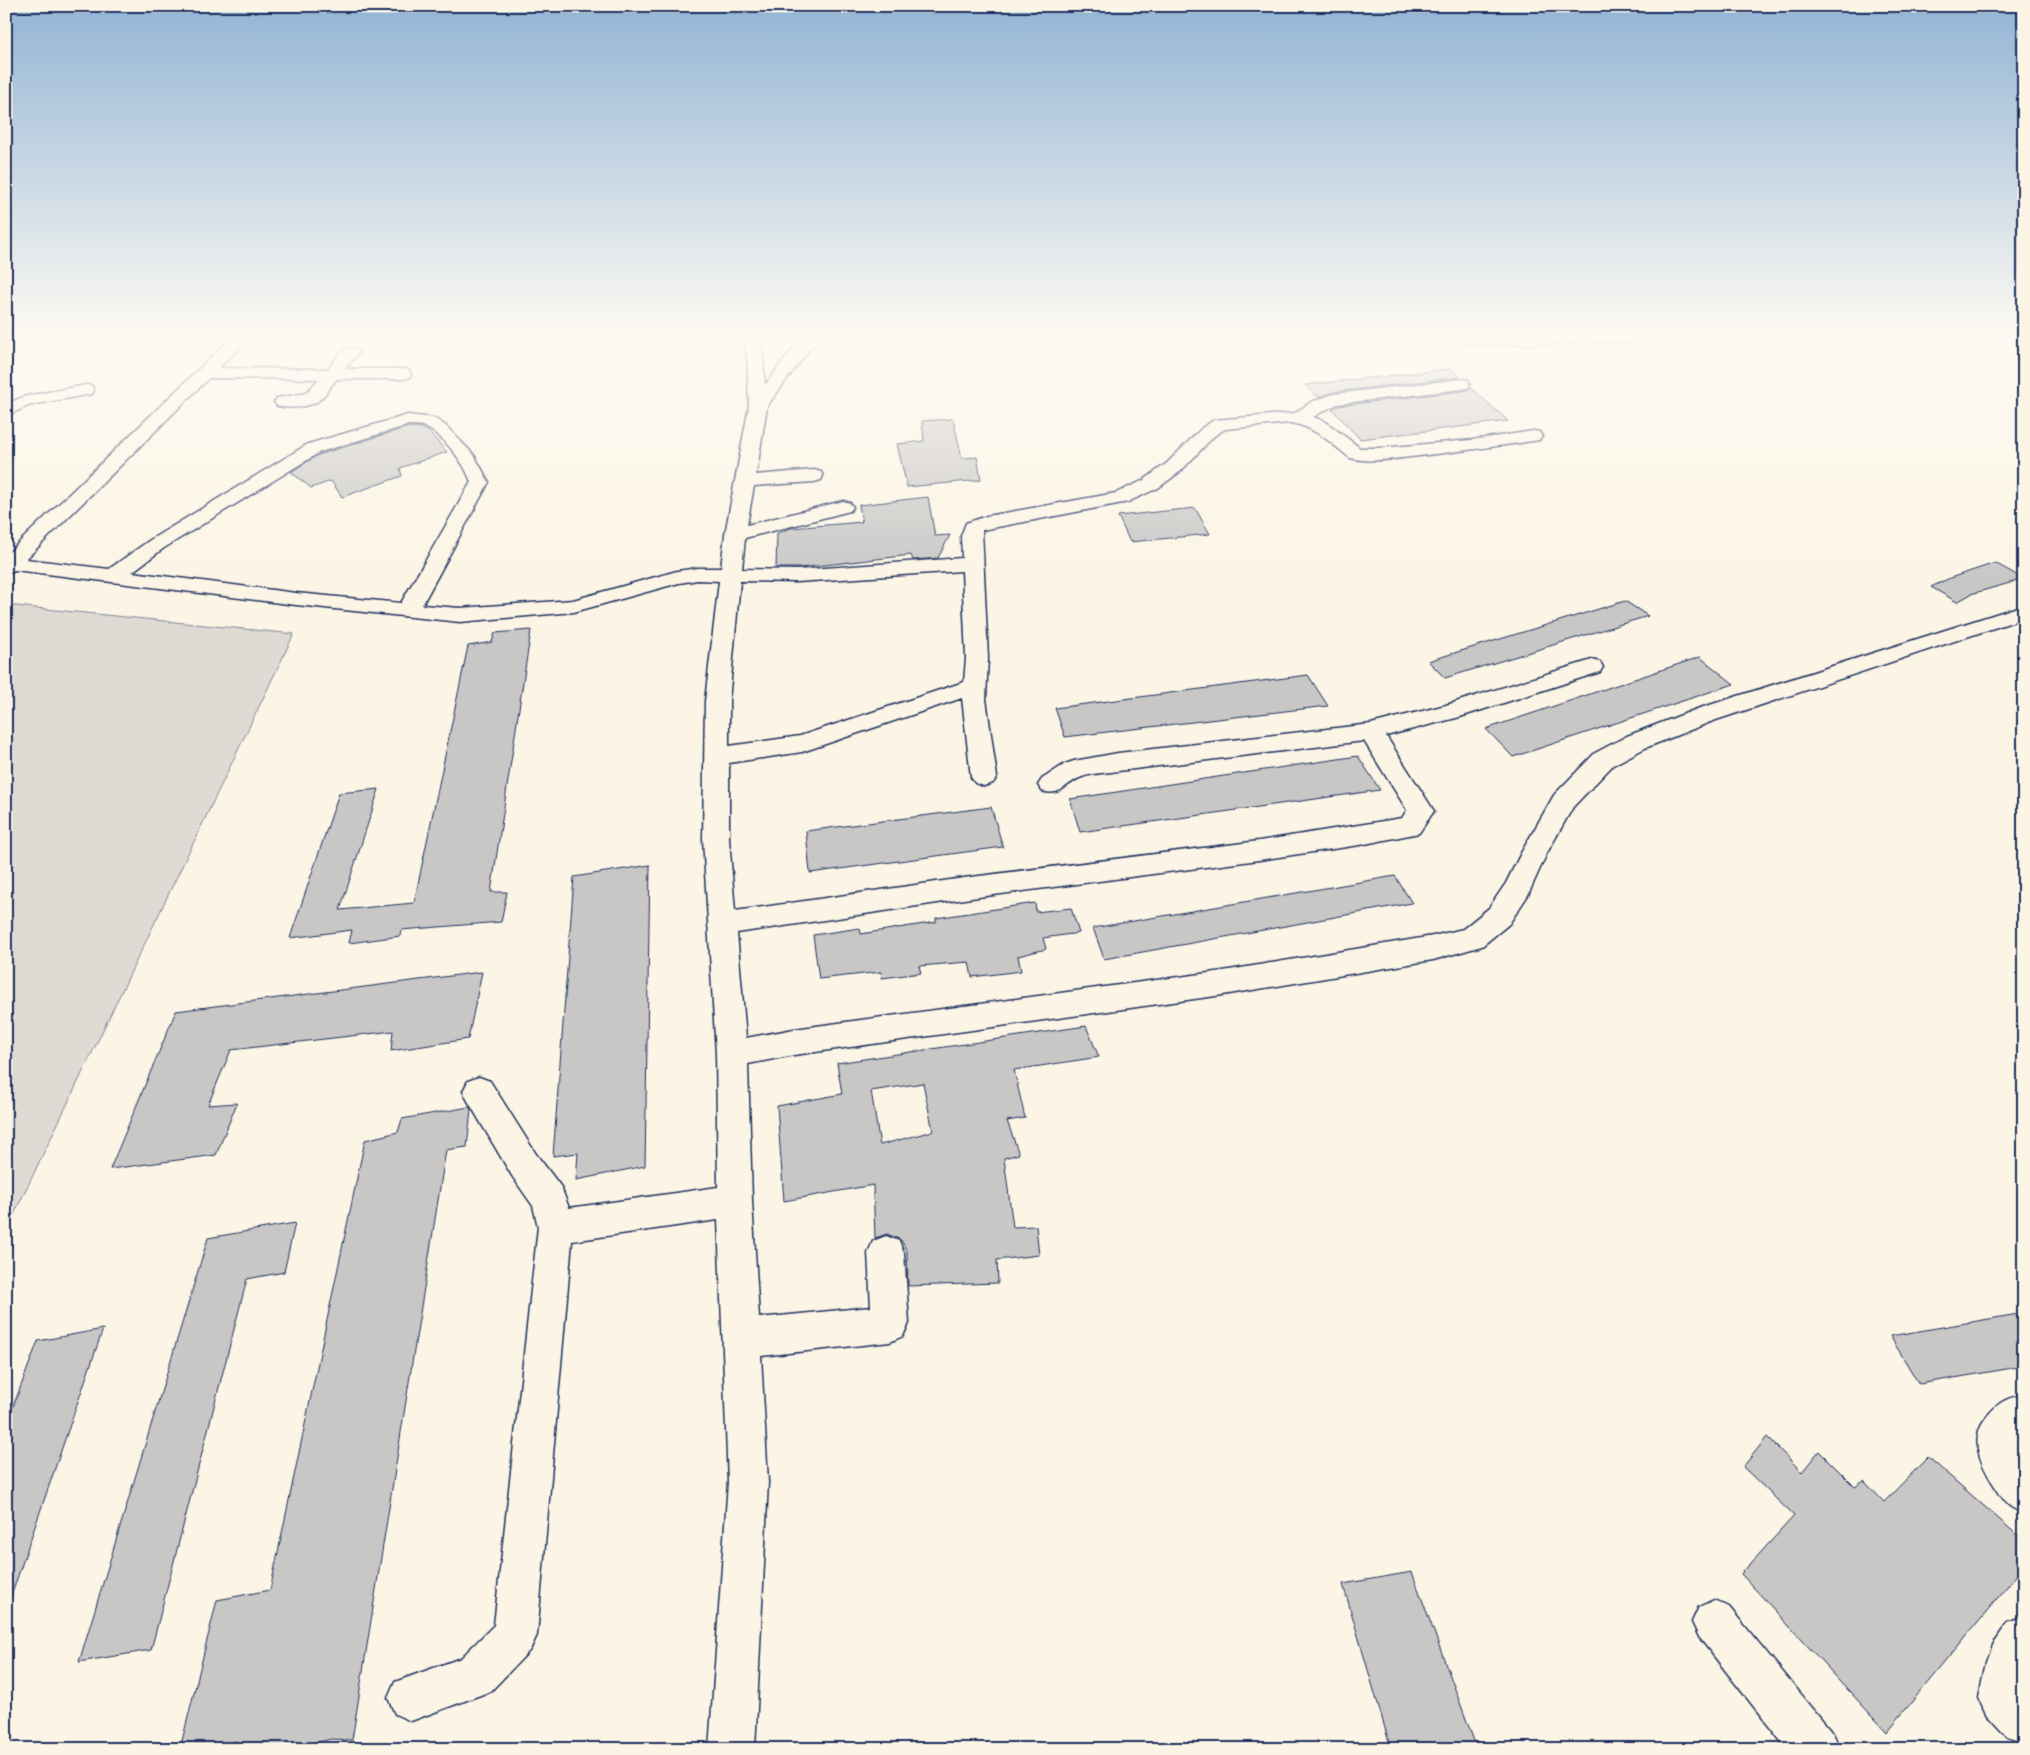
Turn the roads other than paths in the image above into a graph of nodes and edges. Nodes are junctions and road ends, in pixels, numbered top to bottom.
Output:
1 (162, 415) edge
2 (757, 415) edge
3 (1304, 415) edge
4 (1298, 419) junction
5 (1532, 436) dead end
6 (814, 476) dead end
7 (746, 481) junction
8 (843, 507) dead end
9 (735, 534) junction
10 (7, 564) edge
11 (972, 564) junction
12 (730, 574) junction
13 (114, 575) junction
14 (408, 610) junction
15 (2024, 610) edge
16 (1592, 667) dead end
17 (975, 686) junction
18 (1371, 732) junction
19 (717, 756) junction
20 (984, 777) dead end
21 (1051, 785) dead end
22 (723, 924) junction
23 (732, 1054) junction
24 (479, 1091) dead end
25 (735, 1201) junction
26 (556, 1227) junction
27 (886, 1253) dead end
28 (741, 1339) junction
29 (2024, 1415) edge
30 (2024, 1493) edge
31 (1714, 1622) dead end
32 (2024, 1639) edge
33 (411, 1698) dead end
34 (2024, 1722) edge
35 (732, 1749) edge
36 (1817, 1749) edge

1 - 10 street
2 - 7 street
3 - 4 street
4 - 5 street
4 - 11 street
6 - 7 street
7 - 9 street
8 - 9 street
9 - 12 street
10 - 13 street
11 - 12 street
11 - 17 street
12 - 14 street
12 - 19 street
13 - 14 street
13 - 14 street
15 - 23 street
16 - 18 street
17 - 19 street
17 - 20 street
18 - 21 street
18 - 22 street
19 - 22 street
22 - 23 street
23 - 25 street
24 - 26 street
25 - 26 street
25 - 28 street
26 - 33 street
27 - 28 street
28 - 35 street
29 - 30 street
31 - 36 street
32 - 34 street

